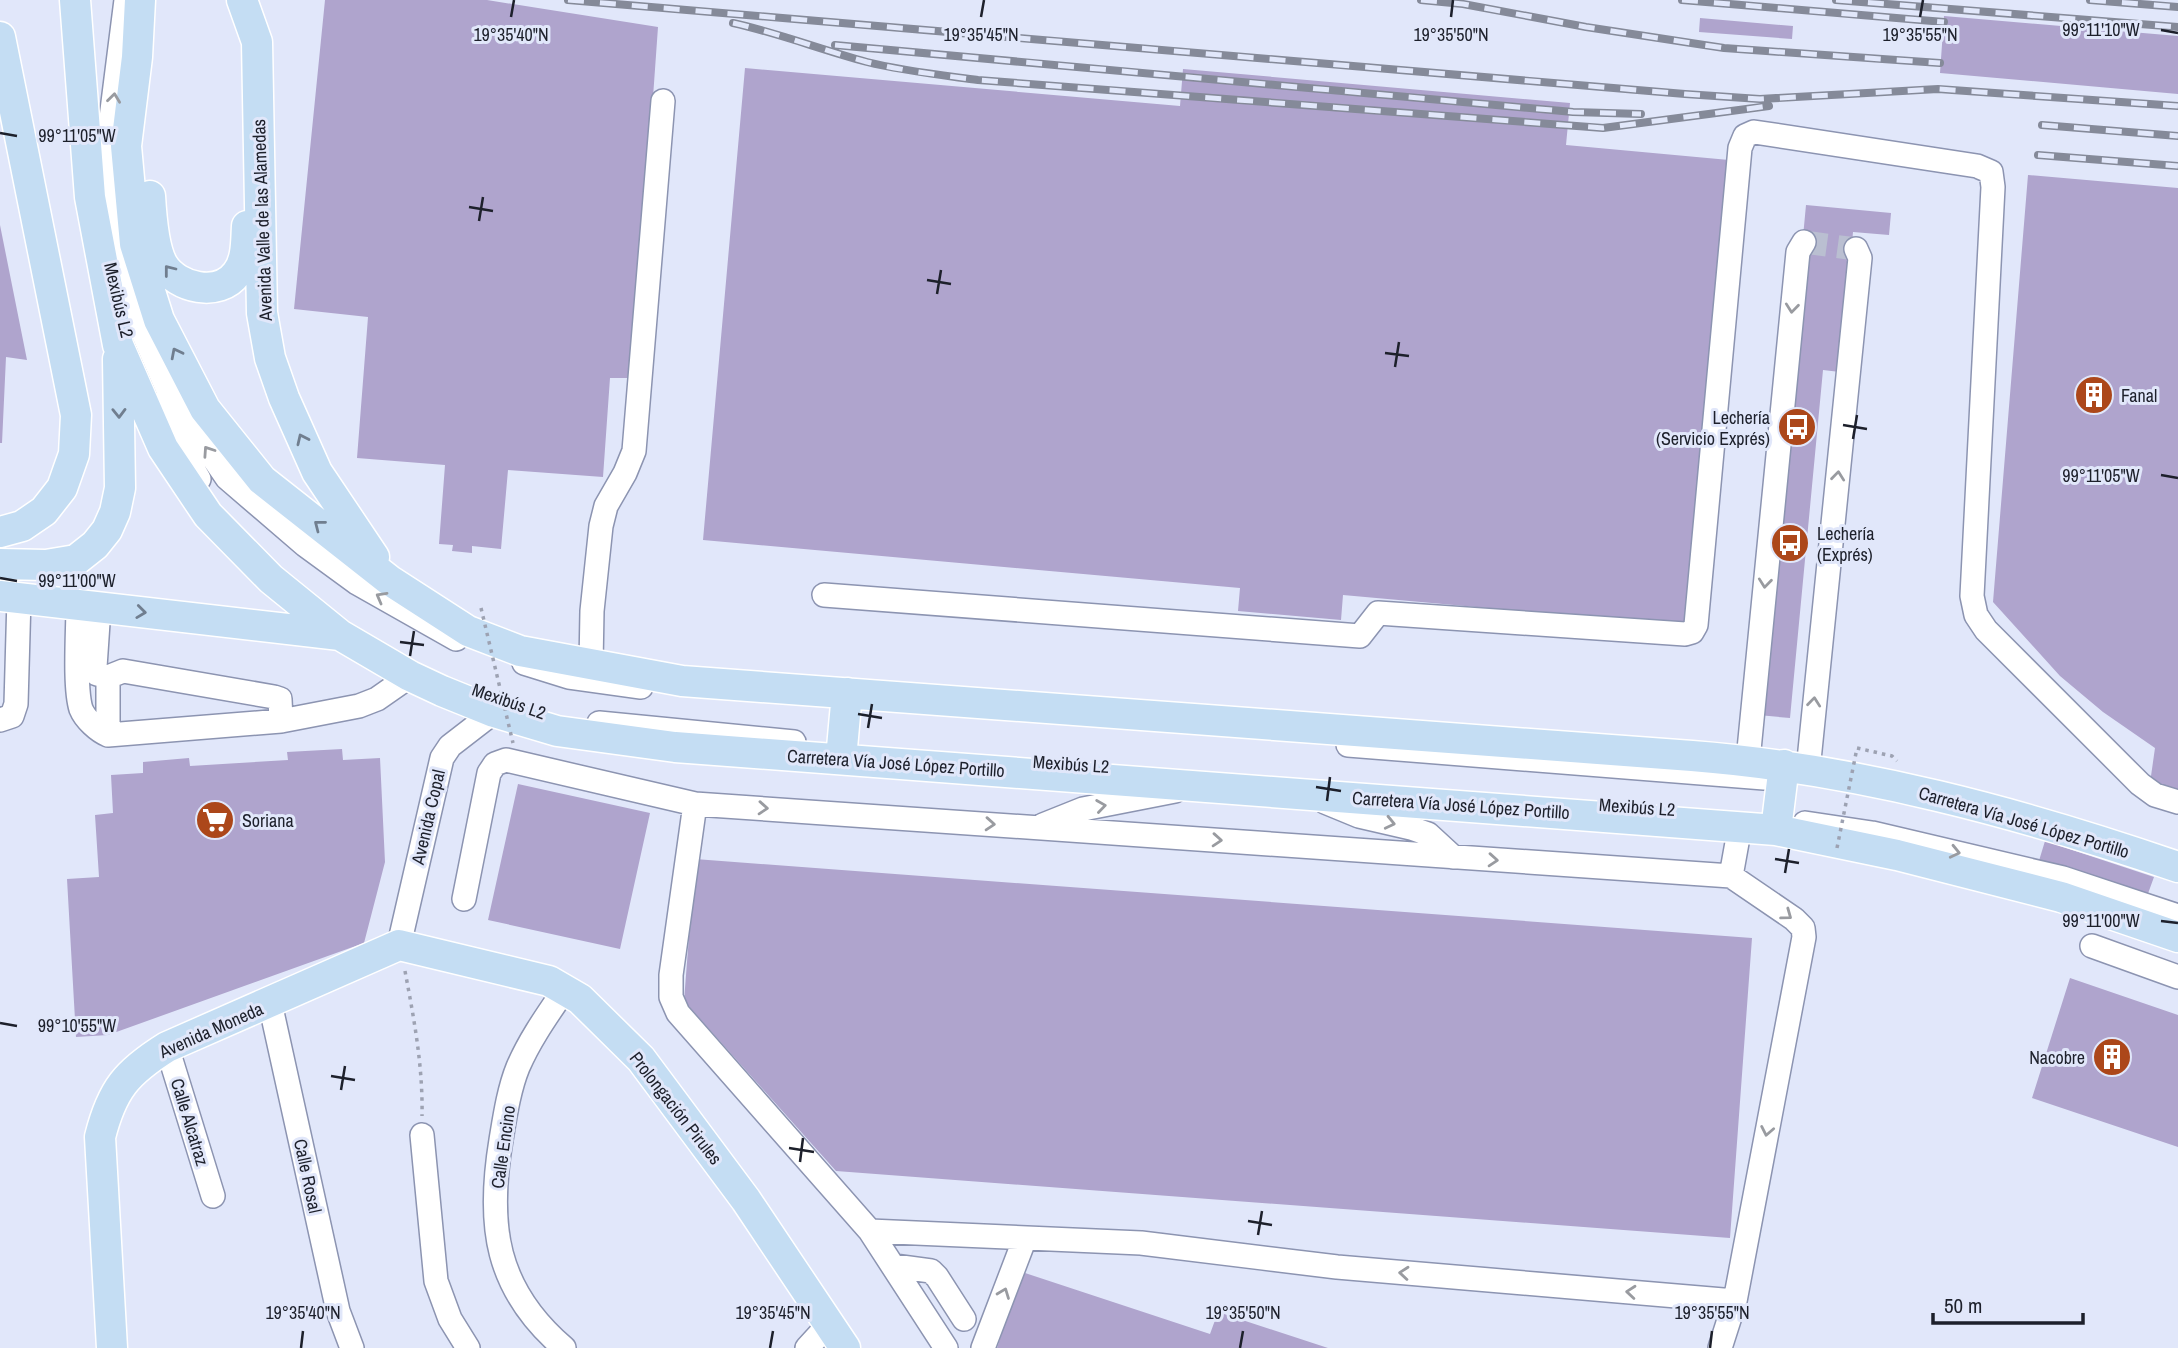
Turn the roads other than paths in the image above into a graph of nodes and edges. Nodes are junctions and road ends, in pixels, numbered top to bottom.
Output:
1 (75, 0) edge
2 (83, 0) edge
3 (125, 0) edge
4 (140, 0) edge
5 (242, 0) edge
6 (0, 37) edge
7 (137, 57) junction
8 (663, 100) dead end
9 (260, 141) junction
10 (1804, 243) dead end
11 (1856, 249) dead end
12 (118, 345) junction
13 (0, 532) edge
14 (0, 564) edge
15 (389, 580) junction
16 (824, 595) dead end
17 (9, 597) edge
18 (95, 607) junction
19 (340, 635) junction
20 (591, 664) junction
21 (116, 674) junction
22 (410, 676) junction
23 (847, 700) junction
24 (494, 712) junction
25 (0, 720) edge
26 (281, 721) junction
27 (108, 735) junction
28 (842, 753) junction
29 (1748, 760) junction
30 (1791, 771) junction
31 (1198, 786) junction
32 (1302, 794) junction
33 (2178, 802) edge
34 (695, 804) junction
35 (1777, 824) junction
36 (1740, 826) junction
37 (1037, 828) junction
38 (1453, 857) junction
39 (2178, 867) edge
40 (1731, 876) junction
41 (2178, 878) edge
42 (464, 899) dead end
43 (2178, 916) edge
44 (2178, 937) edge
45 (399, 945) junction
46 (2092, 946) dead end
47 (2178, 977) edge
48 (565, 989) junction
49 (270, 1003) junction
50 (167, 1046) junction
51 (422, 1135) road end
52 (214, 1196) dead end
53 (870, 1231) junction
54 (1025, 1238) junction
55 (894, 1266) junction
56 (1735, 1301) junction
57 (964, 1319) dead end
58 (837, 1336) edge
59 (557, 1346) edge
60 (112, 1348) edge
61 (352, 1348) edge
62 (468, 1348) edge
63 (807, 1348) edge
64 (946, 1348) edge
65 (983, 1348) edge
66 (1720, 1348) edge

1 - 12 main road, Carretera Vía José López Portillo
2 - 28 street, Mexibús L2
23 -> 3 street, Mexibús L2
4 - 7 main road, Carretera Vía José López Portillo
5 - 9 main road, Avenida Valle de las Alamedas
6 - 13 main road
9 -> 7 main road
15 -> 7 main road, Carretera Vía José López Portillo
8 - 20 street
15 -> 9 main road, Avenida Valle de las Alamedas
10 -> 29 street
30 -> 11 street
12 -> 14 main road
12 - 19 main road, Carretera Vía José López Portillo
15 - 20 main road, Carretera Vía José López Portillo
16 - 33 street
17 - 18 main road
17 - 25 street
18 -> 19 main road
18 - 21 street
18 - 27 street
19 - 22 main road, Carretera Vía José López Portillo
20 - 23 main road, Carretera Vía José López Portillo
21 - 26 street
21 - 27 street
22 - 24 main road, Carretera Vía José López Portillo
22 - 26 street
23 - 28 main road
23 - 29 main road, Carretera Vía José López Portillo
23 - 30 street, Mexibús L2
24 - 28 main road, Carretera Vía José López Portillo
24 - 45 street, Avenida Copal
26 - 27 street
28 - 31 main road, Carretera Vía José López Portillo
28 - 35 street, Mexibús L2
29 - 30 main road, Carretera Vía José López Portillo
30 - 35 main road
30 - 39 main road, Carretera Vía José López Portillo
30 - 41 street, Mexibús L2
31 - 32 main road, Carretera Vía José López Portillo
37 -> 31 street
32 - 36 main road, Carretera Vía José López Portillo
32 -> 38 street
34 -> 37 street
34 - 42 street
34 - 53 street
35 - 36 main road, Carretera Vía José López Portillo
35 -> 43 street, Mexibús L2
35 - 44 main road, Carretera Vía José López Portillo
36 - 40 street
37 -> 38 street
38 -> 40 street
40 -> 56 street
45 - 48 main road, Prolongación Pirules
45 - 49 main road, Avenida Moneda
46 - 47 street
48 - 58 main road, Prolongación Pirules
48 - 59 street, Calle Encino
49 - 50 main road, Avenida Moneda
49 - 61 street, Calle Rosal
50 - 52 street, Calle Alcatraz
50 - 60 main road, Avenida Moneda
51 - 62 street
53 - 54 street
53 - 55 street
56 -> 54 street
65 -> 54 street
55 - 57 street
55 - 64 street
56 - 66 street
58 - 63 street

